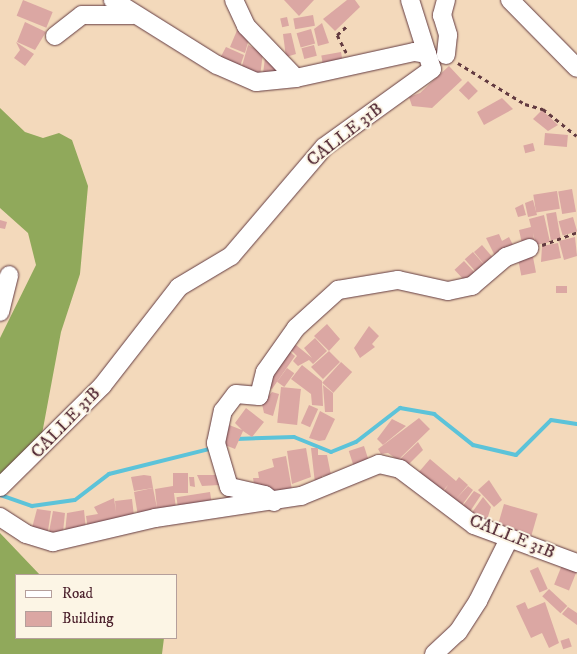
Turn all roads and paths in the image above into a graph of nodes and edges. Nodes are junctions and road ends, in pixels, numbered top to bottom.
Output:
1 (112, 0) edge
2 (234, 0) edge
3 (410, 0) edge
4 (446, 0) edge
5 (510, 0) edge
6 (133, 15) junction
7 (347, 26) dead end
8 (54, 36) dead end
9 (427, 54) junction
10 (446, 55) joint
11 (351, 66) junction
12 (577, 68) edge
13 (296, 78) junction
14 (577, 136) edge
15 (577, 232) edge
16 (529, 248) joint
17 (9, 276) dead end
18 (0, 312) edge
19 (0, 487) edge
20 (274, 502) junction
21 (0, 517) edge
22 (509, 540) junction
23 (577, 563) edge
24 (434, 654) edge

1 - 6 street
2 - 13 street
3 - 9 street
4 - 10 street
5 - 12 street
6 - 8 street
6 - 13 street
7 - 11 path
9 - 11 street
9 - 19 street, CALLE 31B
10 - 14 path
11 - 13 street
15 - 16 path
16 - 20 street
17 - 18 street
20 - 21 street, CALLE 31B
20 - 22 street, CALLE 31B
22 - 23 street, CALLE 31B
22 - 24 street

